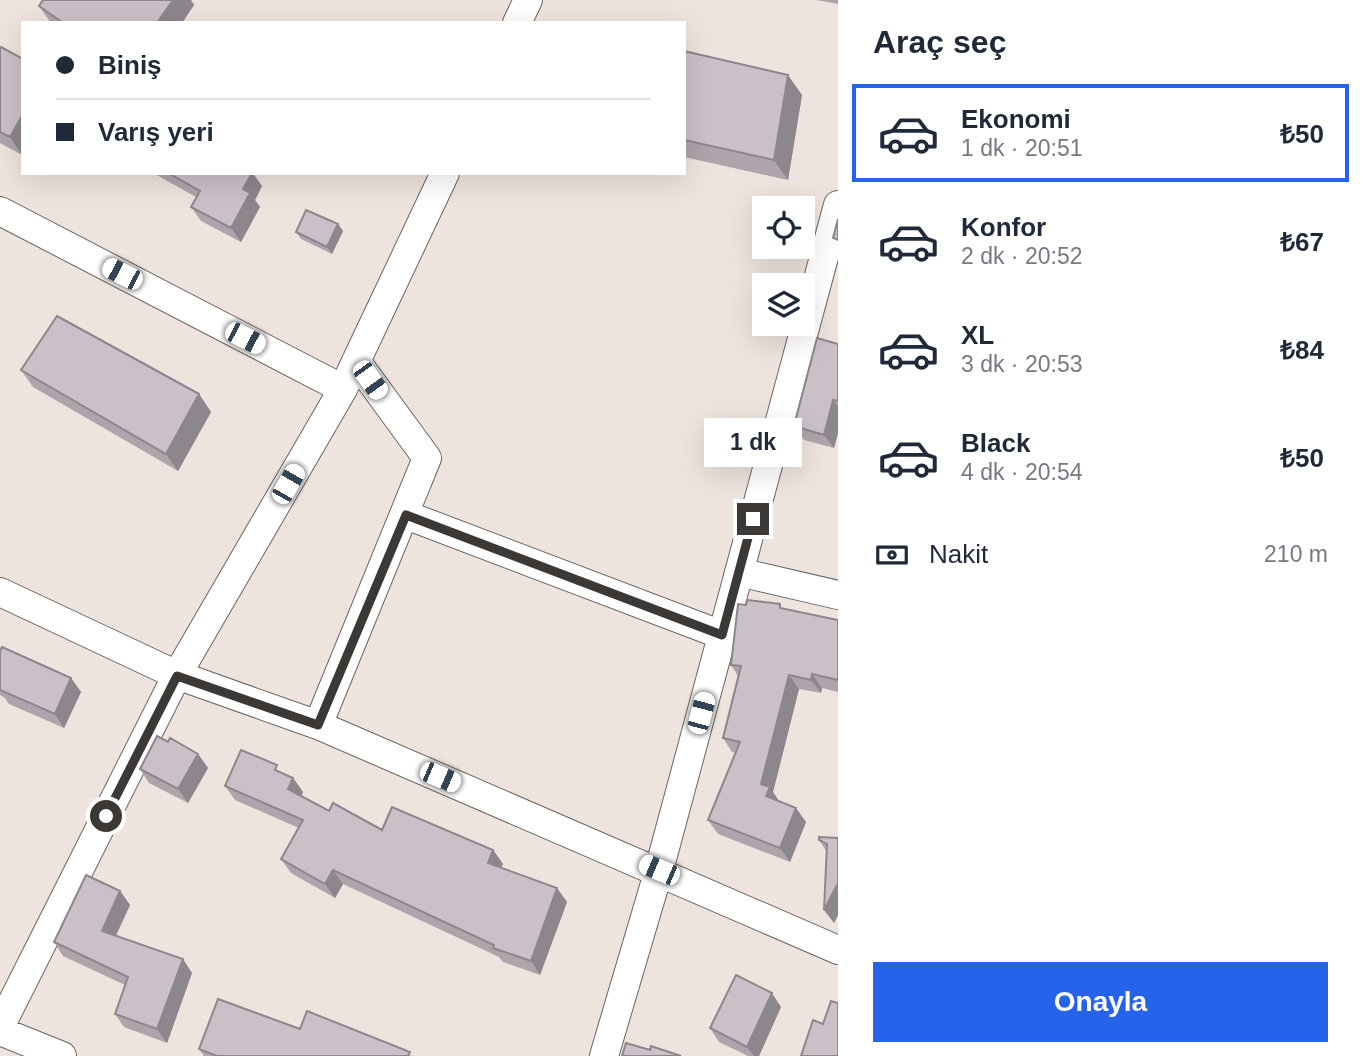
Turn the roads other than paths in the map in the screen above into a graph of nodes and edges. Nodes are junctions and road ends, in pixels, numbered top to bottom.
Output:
1 (528, 0) edge
2 (518, 21) edge
3 (444, 175) edge
4 (838, 205) edge
5 (0, 211) edge
6 (356, 361) junction
7 (343, 388) junction
8 (406, 515) junction
9 (739, 572) junction
10 (0, 592) edge
11 (838, 595) edge
12 (722, 635) junction
13 (177, 676) junction
14 (318, 725) junction
15 (659, 870) junction
16 (838, 950) edge
17 (0, 1029) edge
18 (62, 1056) edge
19 (604, 1056) edge

1 - 2 street
3 - 6 street
4 - 9 street
5 - 7 street
6 - 7 street
6 - 8 street
7 - 13 street
8 - 12 street
8 - 14 street
9 - 11 street
9 - 12 street
10 - 13 street
12 - 15 street
13 - 14 street
13 - 17 street
14 - 15 street
15 - 16 street
15 - 19 street
17 - 18 street

